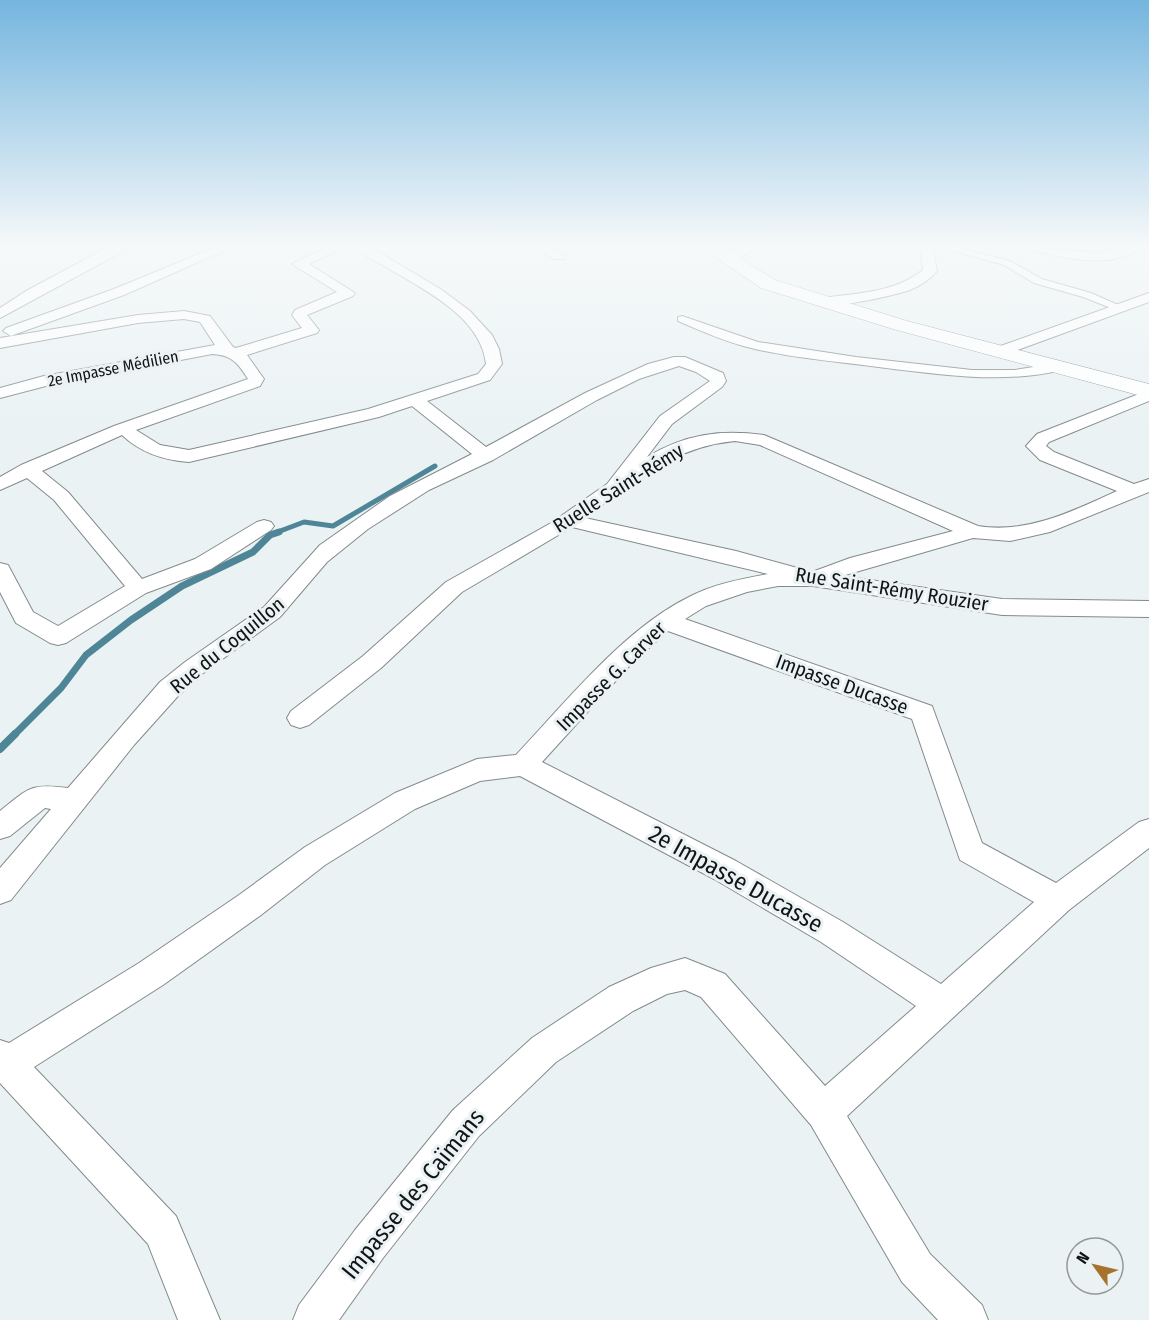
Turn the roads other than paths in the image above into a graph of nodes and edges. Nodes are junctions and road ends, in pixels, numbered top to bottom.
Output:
1 (71, 309) edge
2 (311, 309) edge
3 (455, 309) edge
4 (845, 309) edge
5 (1118, 309) edge
6 (682, 319) dead end
7 (0, 334) edge
8 (0, 343) edge
9 (232, 351) junction
10 (998, 352) junction
11 (1058, 367) junction
12 (0, 393) edge
13 (1149, 393) edge
14 (415, 400) junction
15 (125, 429) junction
16 (486, 456) junction
17 (28, 469) junction
18 (0, 484) edge
19 (615, 486) junction
20 (1141, 488) edge
21 (569, 520) junction
22 (264, 525) dead end
23 (973, 532) junction
24 (0, 570) edge
25 (813, 579) junction
26 (138, 588) junction
27 (1149, 609) edge
28 (665, 621) junction
29 (300, 718) dead end
30 (523, 765) junction
31 (73, 800) junction
32 (0, 827) edge
33 (1149, 831) edge
34 (0, 890) edge
35 (1058, 900) junction
36 (943, 1005) junction
37 (3, 1061) edge
38 (824, 1112) junction
39 (199, 1320) edge
40 (314, 1320) edge
41 (967, 1320) edge

1 - 7 street
2 - 9 street, 2e Impasse Médilien
3 - 14 street
4 - 10 main road
5 - 10 street
6 - 11 street
8 - 9 street
9 - 12 street, 2e Impasse Médilien
9 - 15 street
10 - 11 main road
11 - 13 main road
13 - 20 street
14 - 15 street
14 - 16 street
15 - 17 street
16 - 19 street, Rue du Coquillon
16 - 31 street, Rue du Coquillon
17 - 18 street
17 - 26 street
19 - 21 street, Ruelle Saint-Rémy
19 - 23 street, Ruelle Saint-Rémy
20 - 23 street, Ruelle Saint-Rémy
21 - 25 street, Rue Saint-Rémy Rouzier
21 - 29 street, Ruelle Saint-Rémy
22 - 26 street
23 - 25 street
24 - 26 street
25 - 27 street, Rue Saint-Rémy Rouzier
25 - 28 street, Impasse G. Carver
28 - 30 street, Impasse G. Carver
28 - 35 street, Impasse Ducasse
30 - 36 street, 2e Impasse Ducasse
30 - 37 street
31 - 32 street
31 - 34 street, Rue du Coquillon
33 - 35 street
35 - 36 street
36 - 38 street
37 - 39 street
38 - 40 street, Impasse des Caïmans
38 - 41 street, Impasse des Caïmans

